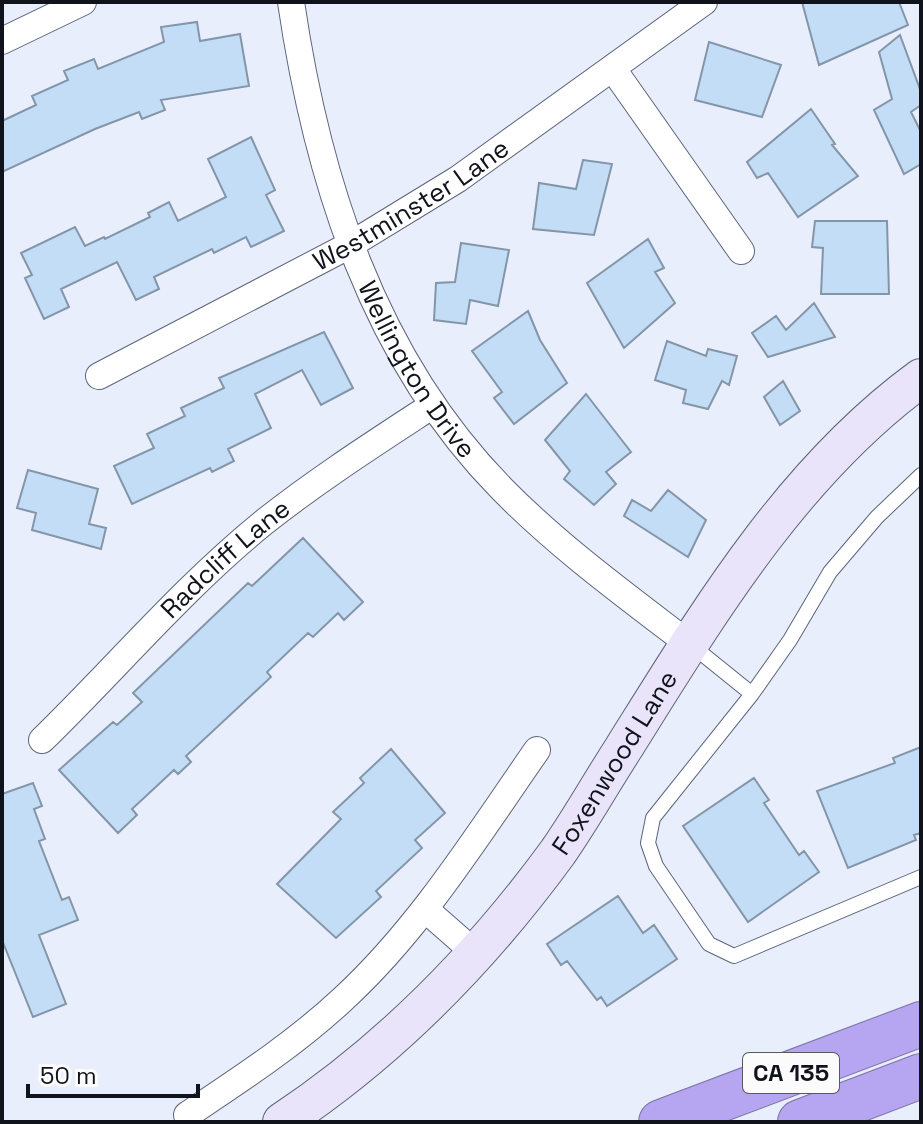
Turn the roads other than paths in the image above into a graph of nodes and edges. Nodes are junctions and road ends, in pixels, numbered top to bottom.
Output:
1 (83, 2) edge
2 (291, 2) edge
3 (704, 2) edge
4 (2, 41) edge
5 (613, 69) junction
6 (350, 245) junction
7 (741, 251) dead end
8 (99, 376) dead end
9 (921, 378) edge
10 (433, 405) junction
11 (921, 475) edge
12 (689, 644) junction
13 (752, 694) junction
14 (42, 740) dead end
15 (537, 750) dead end
16 (921, 877) edge
17 (425, 909) junction
18 (474, 952) junction
19 (921, 1024) edge
20 (921, 1076) edge
21 (187, 1115) dead end
22 (282, 1122) edge
23 (661, 1122) edge
24 (800, 1122) edge

1 - 4 street
2 - 6 street, Wellington Drive
3 - 5 street, Westminster Lane
5 - 6 street, Westminster Lane
5 - 7 street
6 - 8 street, Westminster Lane
6 - 10 street, Wellington Drive
9 - 12 street, Foxenwood Lane
10 - 12 street, Wellington Drive
10 - 14 street, Radcliff Lane
11 - 13 lane
12 - 13 lane
12 - 18 street, Foxenwood Lane
13 - 16 lane
15 - 17 street
17 - 18 street
17 - 21 street
18 - 22 street, Foxenwood Lane
19 - 23 highway, CA 135
20 - 24 highway, CA 135

